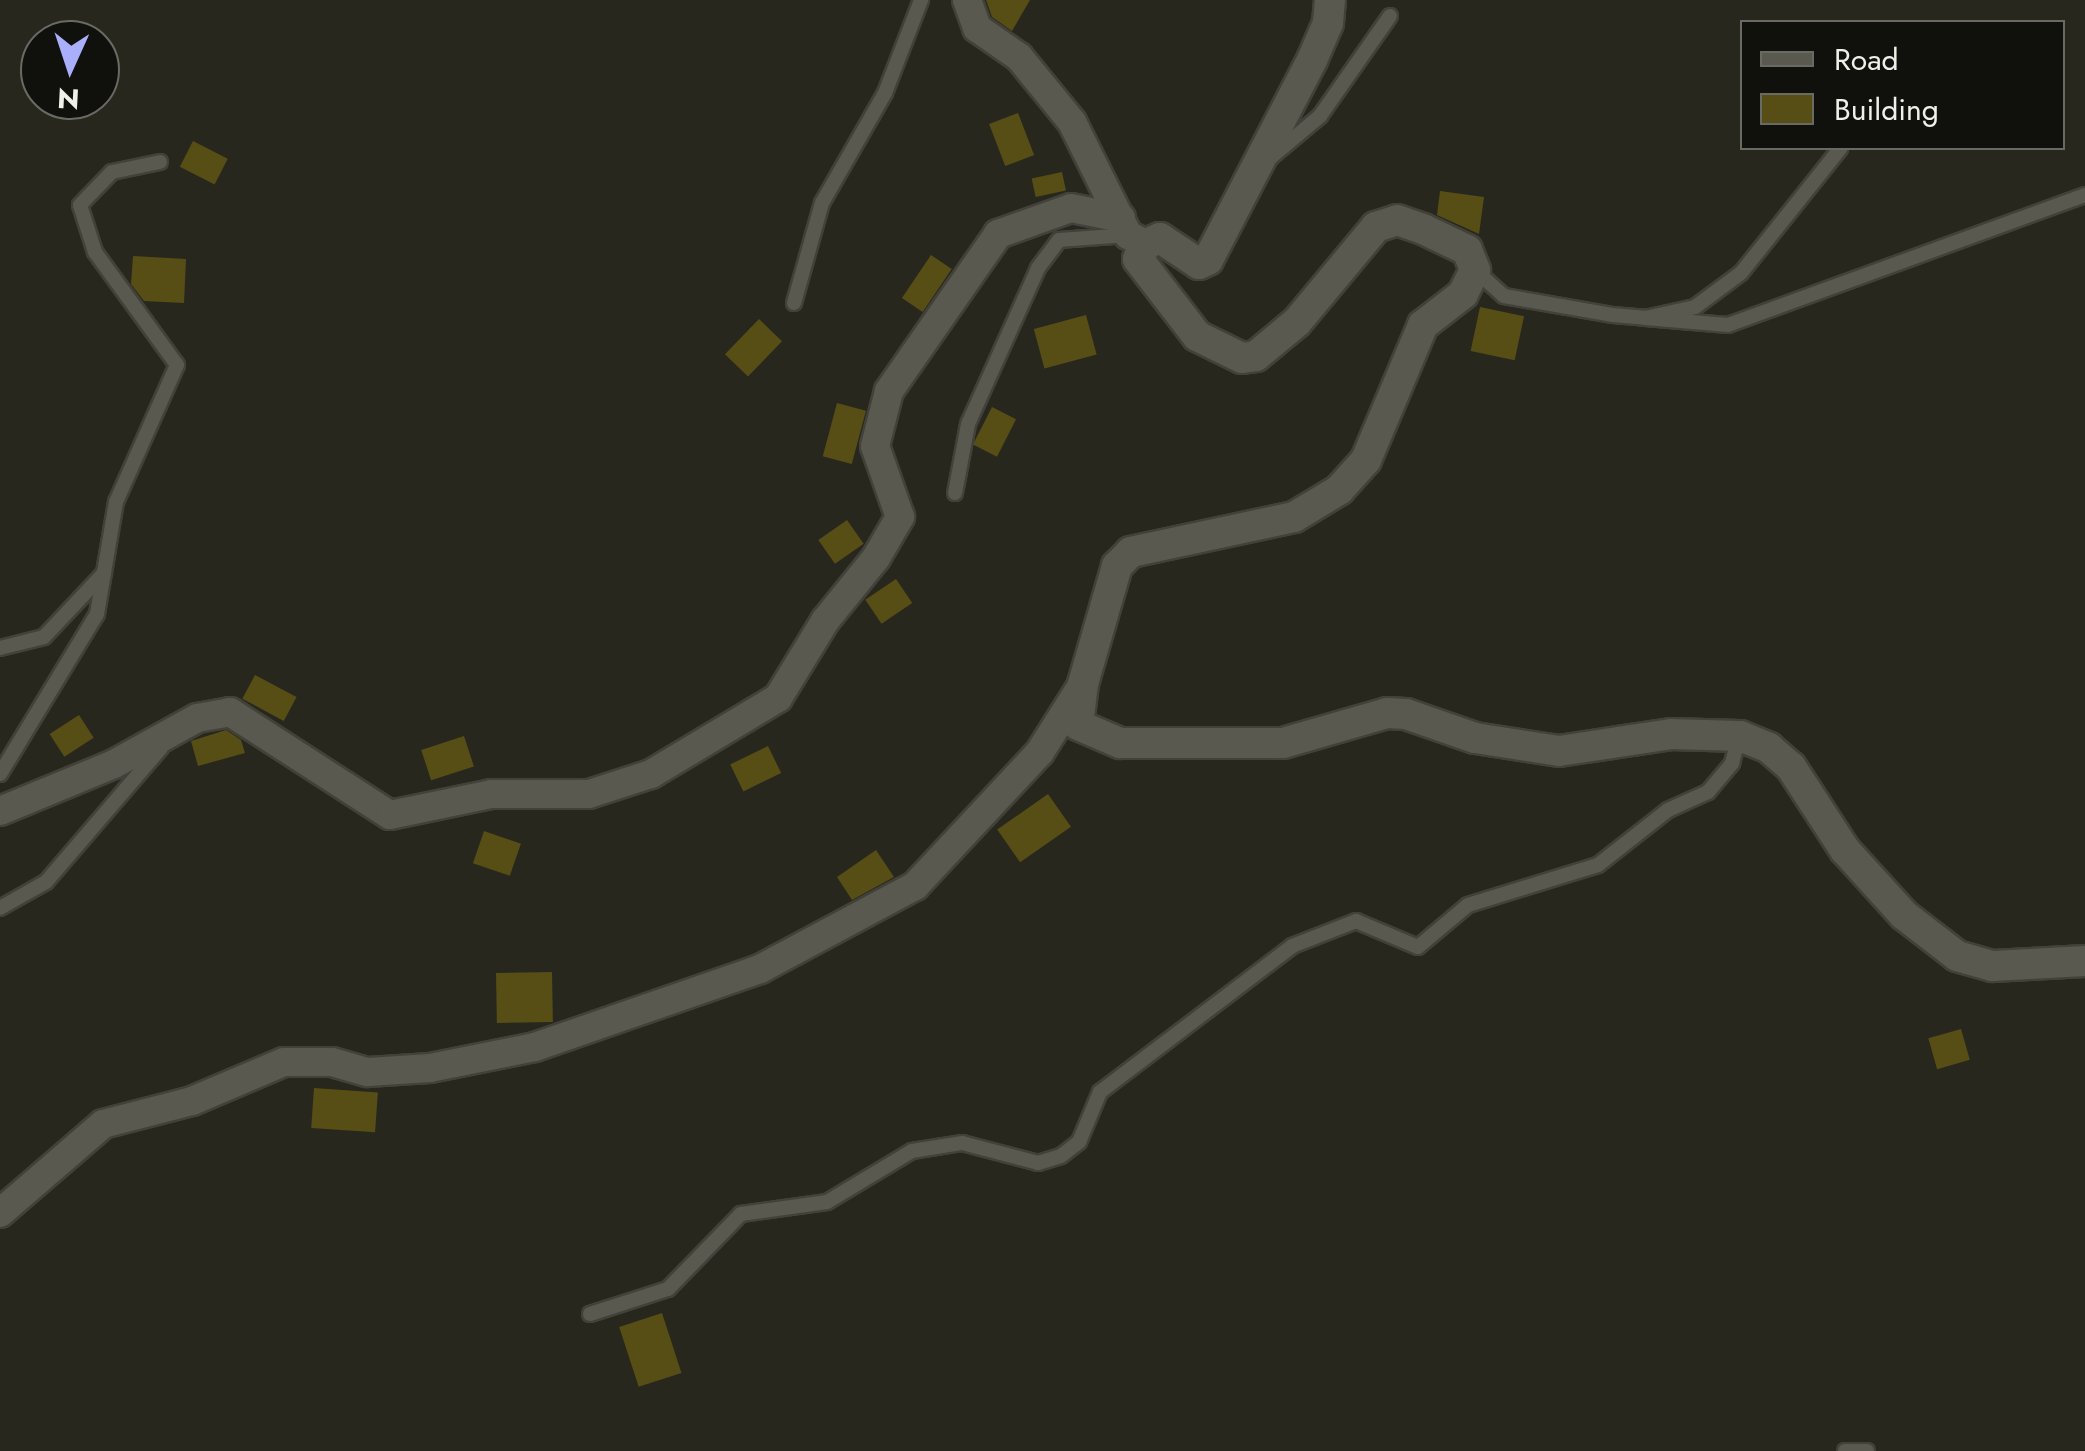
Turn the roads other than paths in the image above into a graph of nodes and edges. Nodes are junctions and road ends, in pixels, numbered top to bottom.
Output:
1 (922, 0) edge
2 (967, 0) edge
3 (1330, 0) edge
4 (1390, 16) dead end
5 (1838, 150) edge
6 (160, 162) dead end
7 (1254, 172) junction
8 (2085, 195) edge
9 (1132, 232) junction
10 (1475, 270) junction
11 (794, 303) dead end
12 (1645, 318) junction
13 (956, 493) dead end
14 (104, 572) junction
15 (0, 648) edge
16 (1083, 684) junction
17 (171, 736) junction
18 (1740, 736) junction
19 (0, 774) edge
20 (0, 811) edge
21 (0, 908) edge
22 (2085, 962) edge
23 (0, 1214) edge
24 (590, 1314) dead end
25 (1846, 1451) edge
26 (1867, 1451) edge

1 - 11 lane
2 - 9 street
3 - 7 street
4 - 7 lane
5 - 12 lane
6 - 14 lane
7 - 9 street
8 - 12 lane
9 - 10 street
9 - 13 lane
9 - 17 street
10 - 12 lane
10 - 16 street
14 - 15 lane
14 - 19 lane
16 - 18 street
16 - 23 street
17 - 20 street
17 - 21 lane
18 - 22 street
18 - 24 lane
25 - 26 lane

